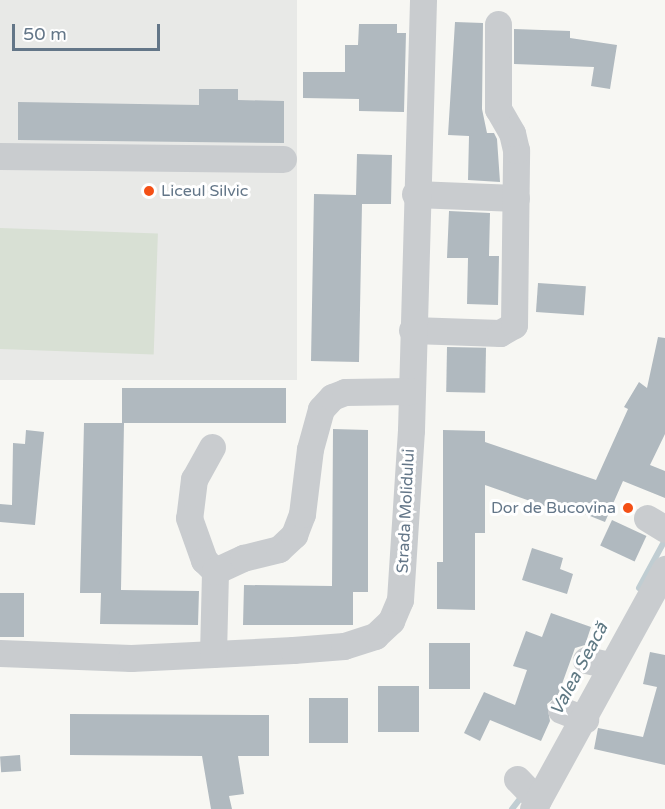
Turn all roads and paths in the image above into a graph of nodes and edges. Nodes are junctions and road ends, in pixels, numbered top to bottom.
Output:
1 (423, 0) edge
2 (498, 24) dead end
3 (0, 156) edge
4 (282, 159) dead end
5 (415, 194) junction
6 (516, 198) junction
7 (412, 330) junction
8 (411, 391) junction
9 (212, 447) dead end
10 (665, 570) edge
11 (216, 571) junction
12 (0, 653) edge
13 (213, 654) junction
14 (529, 796) edge

1 - 5 street, Strada Molidului
2 - 6 street
3 - 4 street
5 - 6 street
5 - 7 street, Strada Molidului
6 - 7 street
7 - 8 street, Strada Molidului
8 - 11 street
8 - 13 street, Strada Molidului
9 - 11 street
10 - 14 street
11 - 13 street
12 - 13 street, Strada Molidului

